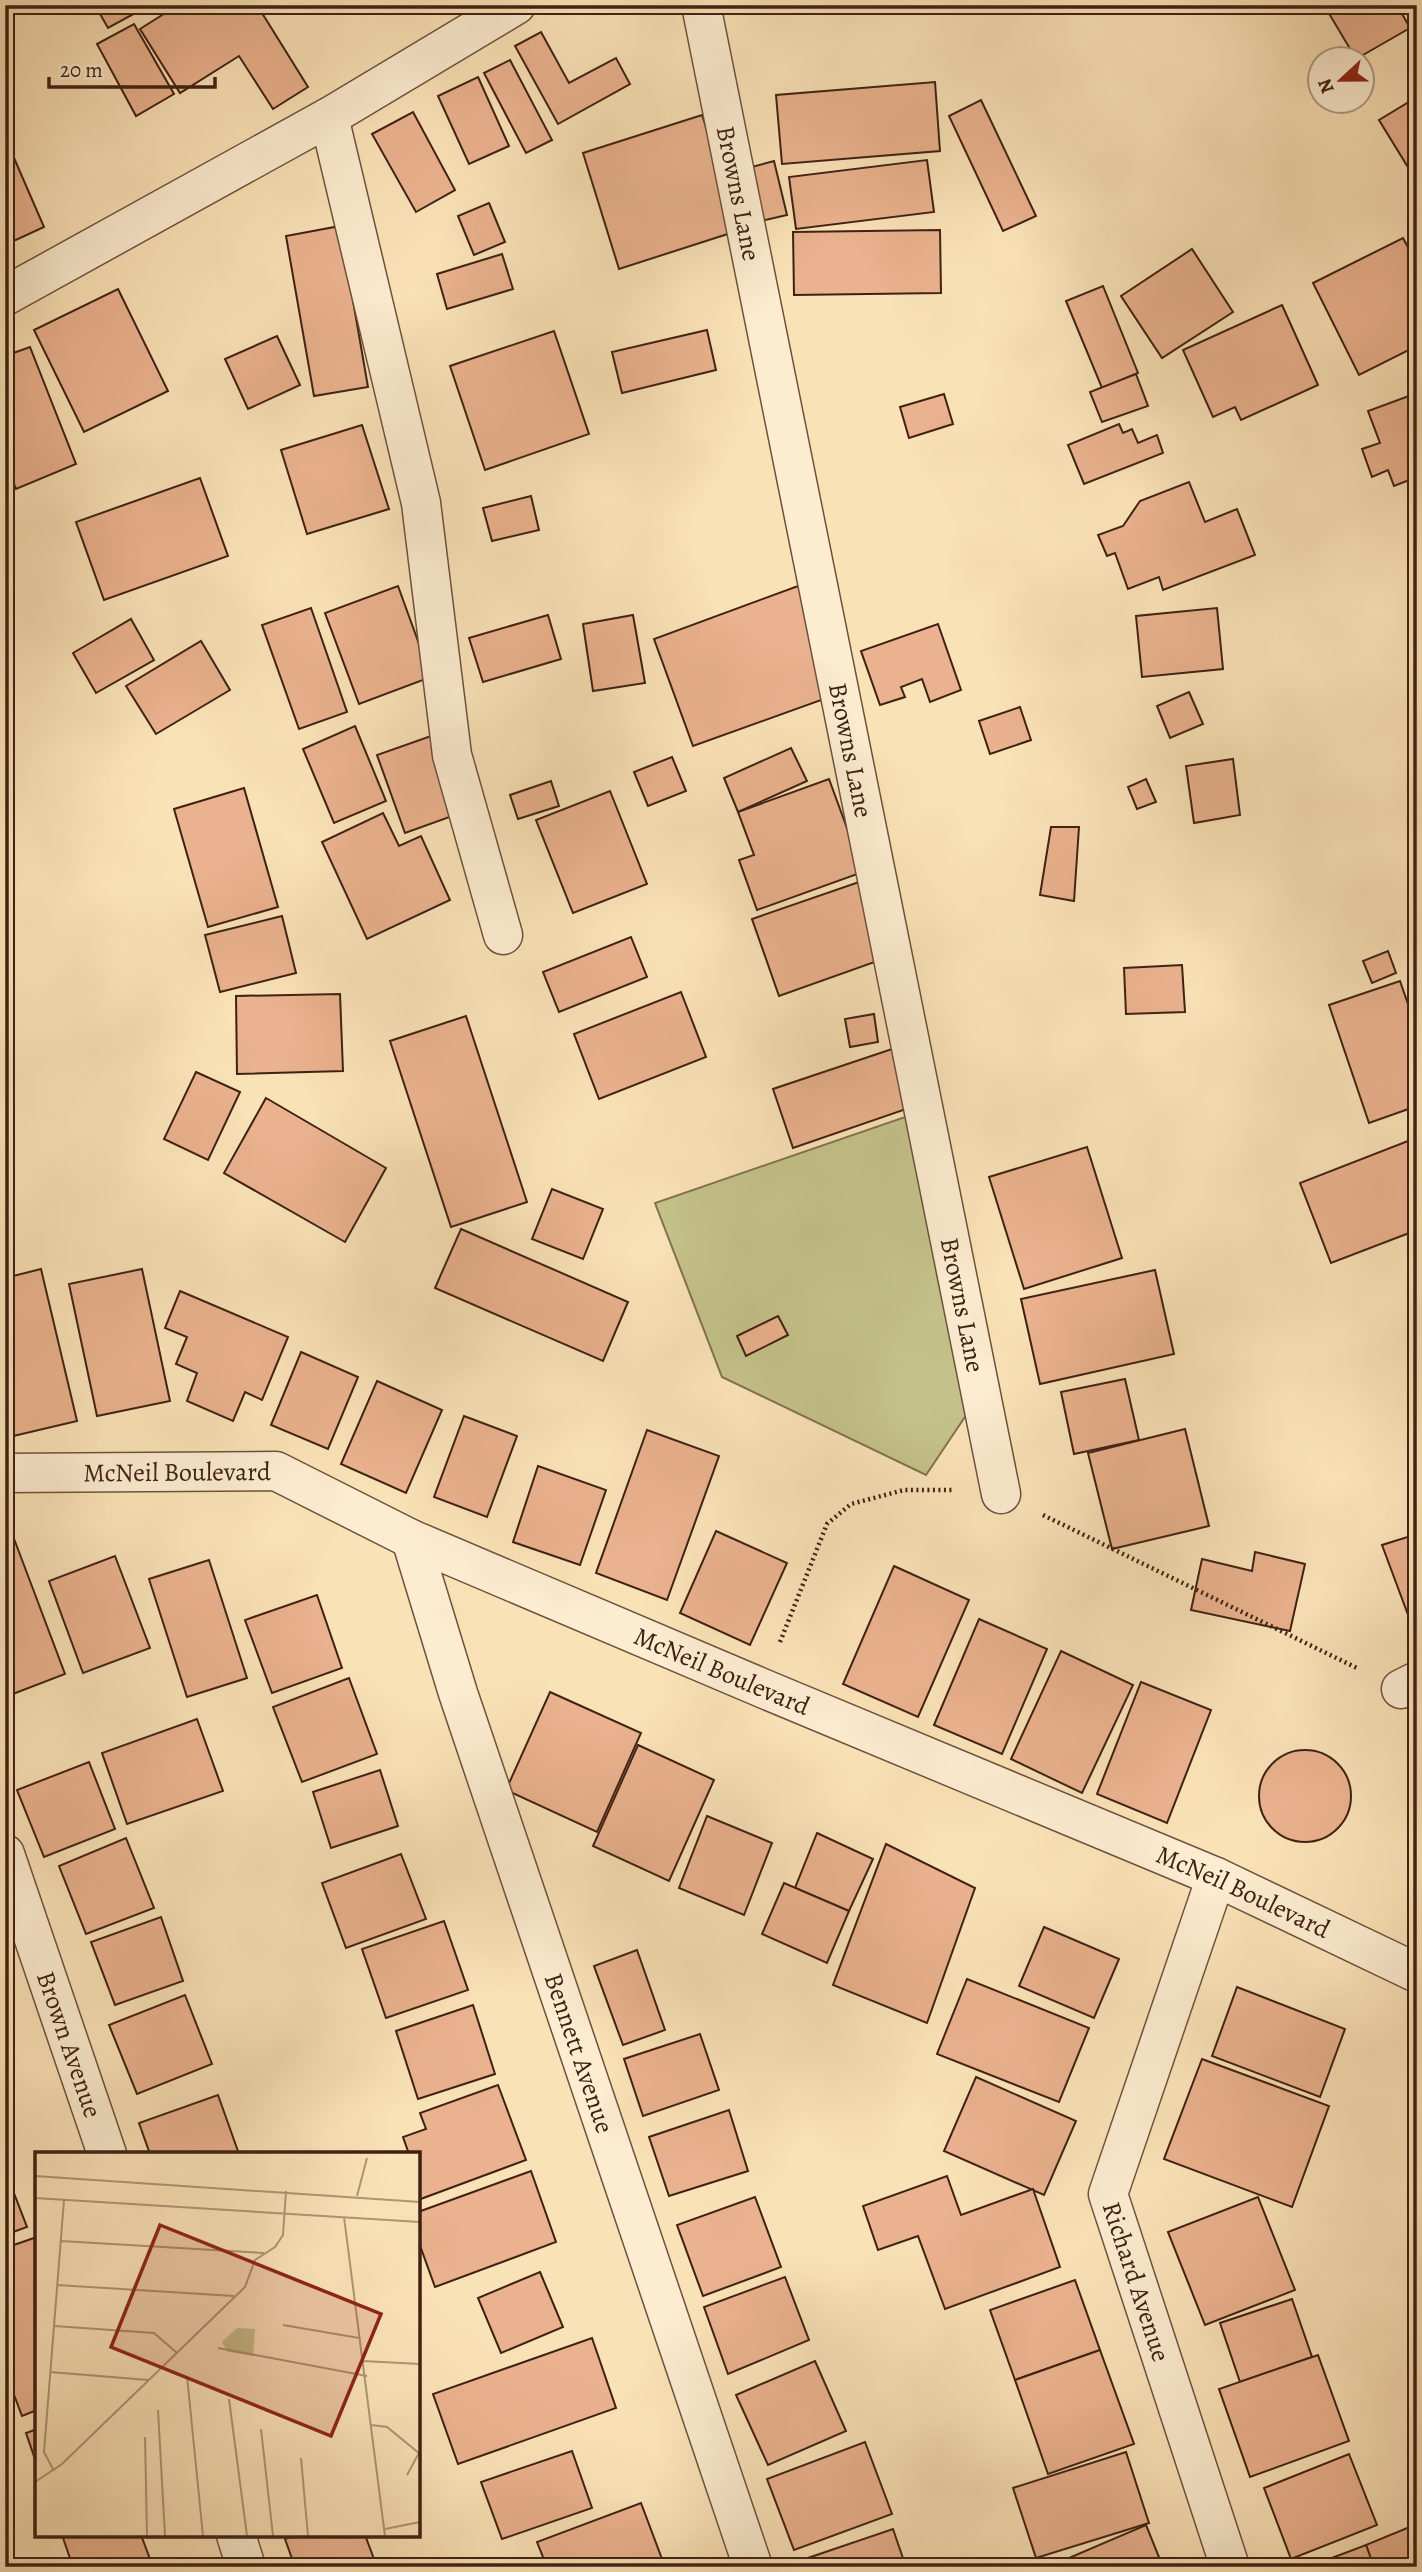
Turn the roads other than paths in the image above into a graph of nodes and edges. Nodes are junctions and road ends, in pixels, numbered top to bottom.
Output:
1 (516, 5) edge
2 (701, 5) edge
3 (329, 117) junction
4 (5, 296) edge
5 (503, 935) dead end
6 (5, 1473) edge
7 (1001, 1494) road end
8 (411, 1539) junction
9 (5, 1854) edge
10 (1216, 1877) junction
11 (1417, 1973) edge
12 (106, 2152) edge
13 (237, 2537) edge
14 (246, 2567) edge
15 (753, 2567) edge
16 (1230, 2567) edge

1 - 3 street
2 - 7 street, Browns Lane
3 - 4 street
3 - 5 street
6 - 8 street, McNeil Boulevard
8 - 10 street, McNeil Boulevard
8 - 15 street, Bennett Avenue
9 - 12 street, Brown Avenue
10 - 11 street, McNeil Boulevard
10 - 16 street, Richard Avenue
13 - 14 street

